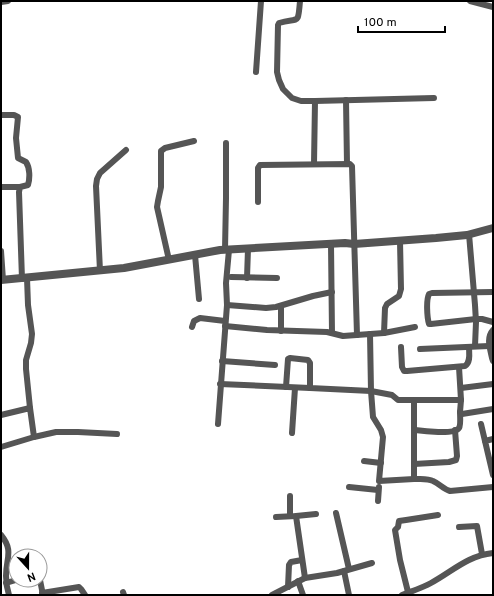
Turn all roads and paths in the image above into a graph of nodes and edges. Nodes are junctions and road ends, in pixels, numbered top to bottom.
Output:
1 (8, 1) edge
2 (261, 1) edge
3 (300, 1) edge
4 (470, 1) edge
5 (1, 2) edge
6 (493, 7) edge
7 (256, 72) dead end
8 (434, 98) dead end
9 (346, 100) junction
10 (315, 101) junction
11 (1, 115) edge
12 (194, 140) dead end
13 (226, 143) dead end
14 (126, 150) dead end
15 (314, 164) junction
16 (347, 164) junction
17 (1, 187) edge
18 (20, 187) junction
19 (258, 202) dead end
20 (493, 228) edge
21 (469, 234) junction
22 (400, 241) junction
23 (331, 244) junction
24 (354, 244) junction
25 (248, 248) junction
26 (227, 250) junction
27 (1, 251) edge
28 (196, 255) junction
29 (169, 260) junction
30 (100, 271) junction
31 (24, 278) junction
32 (231, 278) dead end
33 (247, 278) junction
34 (277, 278) dead end
35 (2, 280) edge
36 (332, 292) junction
37 (474, 292) junction
38 (493, 292) edge
39 (199, 299) dead end
40 (227, 305) junction
41 (281, 306) junction
42 (476, 318) junction
43 (493, 322) edge
44 (225, 324) junction
45 (192, 327) dead end
46 (415, 327) dead end
47 (493, 330) edge
48 (281, 331) junction
49 (332, 333) junction
50 (370, 334) junction
51 (384, 334) junction
52 (357, 335) junction
53 (489, 346) junction
54 (401, 347) dead end
55 (472, 347) junction
56 (420, 349) dead end
57 (222, 361) junction
58 (493, 361) edge
59 (275, 365) dead end
60 (459, 367) junction
61 (220, 384) junction
62 (493, 384) edge
63 (286, 387) junction
64 (295, 388) junction
65 (310, 388) junction
66 (461, 388) junction
67 (370, 392) junction
68 (414, 400) junction
69 (461, 400) junction
70 (30, 408) junction
71 (493, 409) edge
72 (460, 412) junction
73 (1, 415) edge
74 (218, 424) dead end
75 (482, 424) dead end
76 (415, 430) junction
77 (455, 430) junction
78 (292, 432) dead end
79 (117, 434) dead end
80 (34, 438) junction
81 (493, 439) edge
82 (485, 441) junction
83 (1, 447) edge
84 (364, 461) dead end
85 (381, 463) junction
86 (414, 464) junction
87 (493, 476) edge
88 (414, 479) junction
89 (379, 481) junction
90 (349, 487) dead end
91 (493, 487) edge
92 (378, 490) junction
93 (290, 496) dead end
94 (378, 501) dead end
95 (336, 513) dead end
96 (316, 514) dead end
97 (438, 515) dead end
98 (293, 516) junction
99 (276, 517) dead end
100 (459, 527) dead end
101 (1, 535) edge
102 (493, 553) edge
103 (482, 554) junction
104 (302, 560) junction
105 (372, 563) dead end
106 (346, 570) junction
107 (305, 578) junction
108 (298, 582) junction
109 (6, 583) joint
110 (288, 587) junction
111 (43, 594) edge
112 (405, 594) edge
113 (9, 595) edge
114 (85, 595) edge
115 (272, 595) edge
116 (303, 595) edge
117 (349, 595) edge

1 - 5 street
2 - 7 street
3 - 10 street
4 - 6 street
8 - 9 street
9 - 10 street
9 - 16 street
10 - 15 street
11 - 18 street
12 - 29 street
13 - 26 street
14 - 30 street
15 - 16 street
15 - 19 street
16 - 24 street
17 - 18 street
18 - 31 street
20 - 21 street
21 - 22 street
21 - 37 street
22 - 24 street
22 - 51 street
23 - 24 street
23 - 25 street
23 - 36 street
24 - 52 street
25 - 26 street
25 - 33 street
26 - 28 street
26 - 40 street
27 - 35 street
28 - 29 street
28 - 39 street
29 - 30 street
30 - 31 street
31 - 35 street
31 - 70 street
32 - 33 street
33 - 34 street
36 - 41 street
36 - 49 street
37 - 38 street
37 - 42 street
37 - 42 street
40 - 41 street
40 - 44 street
41 - 48 street
42 - 43 street
42 - 55 street
44 - 45 street
44 - 48 street
44 - 57 street
46 - 51 street
47 - 53 street
48 - 49 street
49 - 52 street
50 - 51 street
50 - 52 street
50 - 67 street
53 - 55 street
53 - 58 street
54 - 60 street
55 - 56 street
55 - 60 street
57 - 59 street
57 - 61 street
60 - 66 street
61 - 63 street
61 - 74 street
62 - 66 street
63 - 64 street
63 - 65 street
64 - 65 street
64 - 78 street
65 - 67 street
66 - 69 street
67 - 68 street
67 - 85 street
68 - 69 street
68 - 76 street
69 - 72 street
70 - 73 street
70 - 80 street
71 - 72 street
72 - 77 street
75 - 82 street
76 - 77 street
76 - 86 street
77 - 86 street
79 - 80 street
80 - 83 street
81 - 82 street
82 - 87 street
84 - 85 street
85 - 89 street
86 - 88 street
88 - 89 street
88 - 91 street
89 - 92 street
90 - 92 street
92 - 94 street
93 - 98 street
95 - 106 street
96 - 98 street
97 - 112 street
98 - 99 street
98 - 104 street
100 - 103 street
101 - 109 street
102 - 103 street
103 - 112 street
104 - 107 street
104 - 110 street
105 - 106 street
106 - 107 street
106 - 117 street
107 - 108 street
108 - 110 street
108 - 116 street
109 - 113 street
110 - 115 street
111 - 114 street

